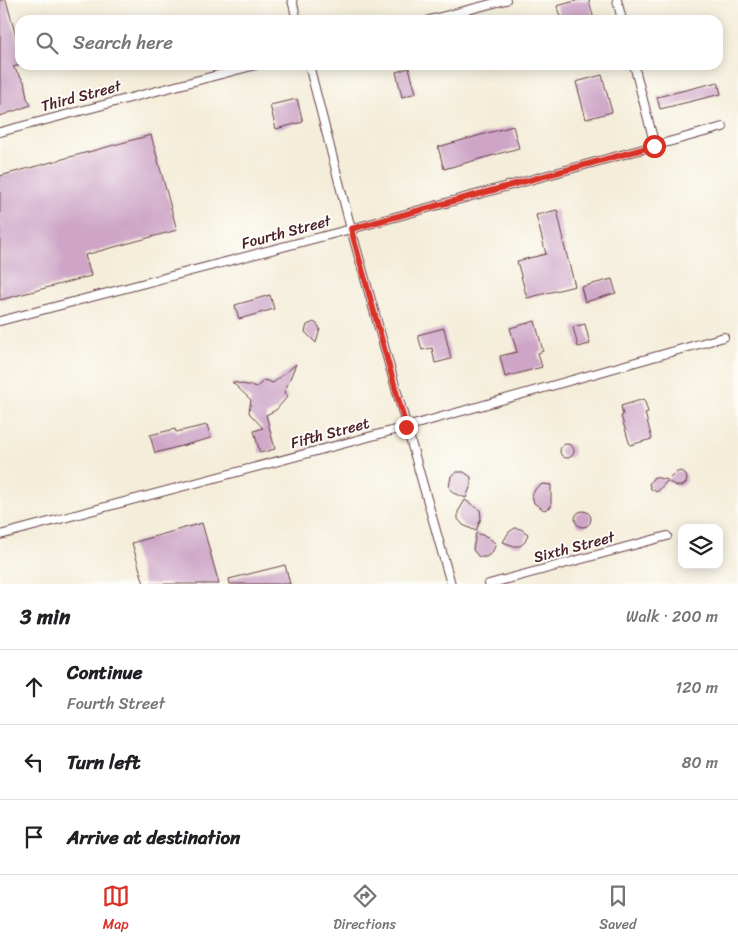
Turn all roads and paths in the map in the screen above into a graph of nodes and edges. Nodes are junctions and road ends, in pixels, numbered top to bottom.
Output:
1 (292, 0) edge
2 (506, 0) edge
3 (617, 0) edge
4 (296, 15) edge
5 (448, 15) edge
6 (621, 15) edge
7 (237, 70) edge
8 (310, 70) edge
9 (635, 70) edge
10 (723, 127) dead end
11 (0, 132) edge
12 (654, 146) junction
13 (351, 229) junction
14 (0, 321) edge
15 (724, 337) dead end
16 (406, 427) junction
17 (0, 535) edge
18 (667, 536) dead end
19 (451, 584) edge
20 (489, 584) edge

1 - 4 lane
2 - 5 lane
3 - 6 lane
7 - 11 lane, Third Street
8 - 13 lane
9 - 12 lane
10 - 12 lane, Fourth Street
12 - 13 lane, Fourth Street
13 - 14 lane, Fourth Street
13 - 16 lane
15 - 16 lane, Fifth Street
16 - 17 lane, Fifth Street
16 - 19 lane
18 - 20 lane, Sixth Street

